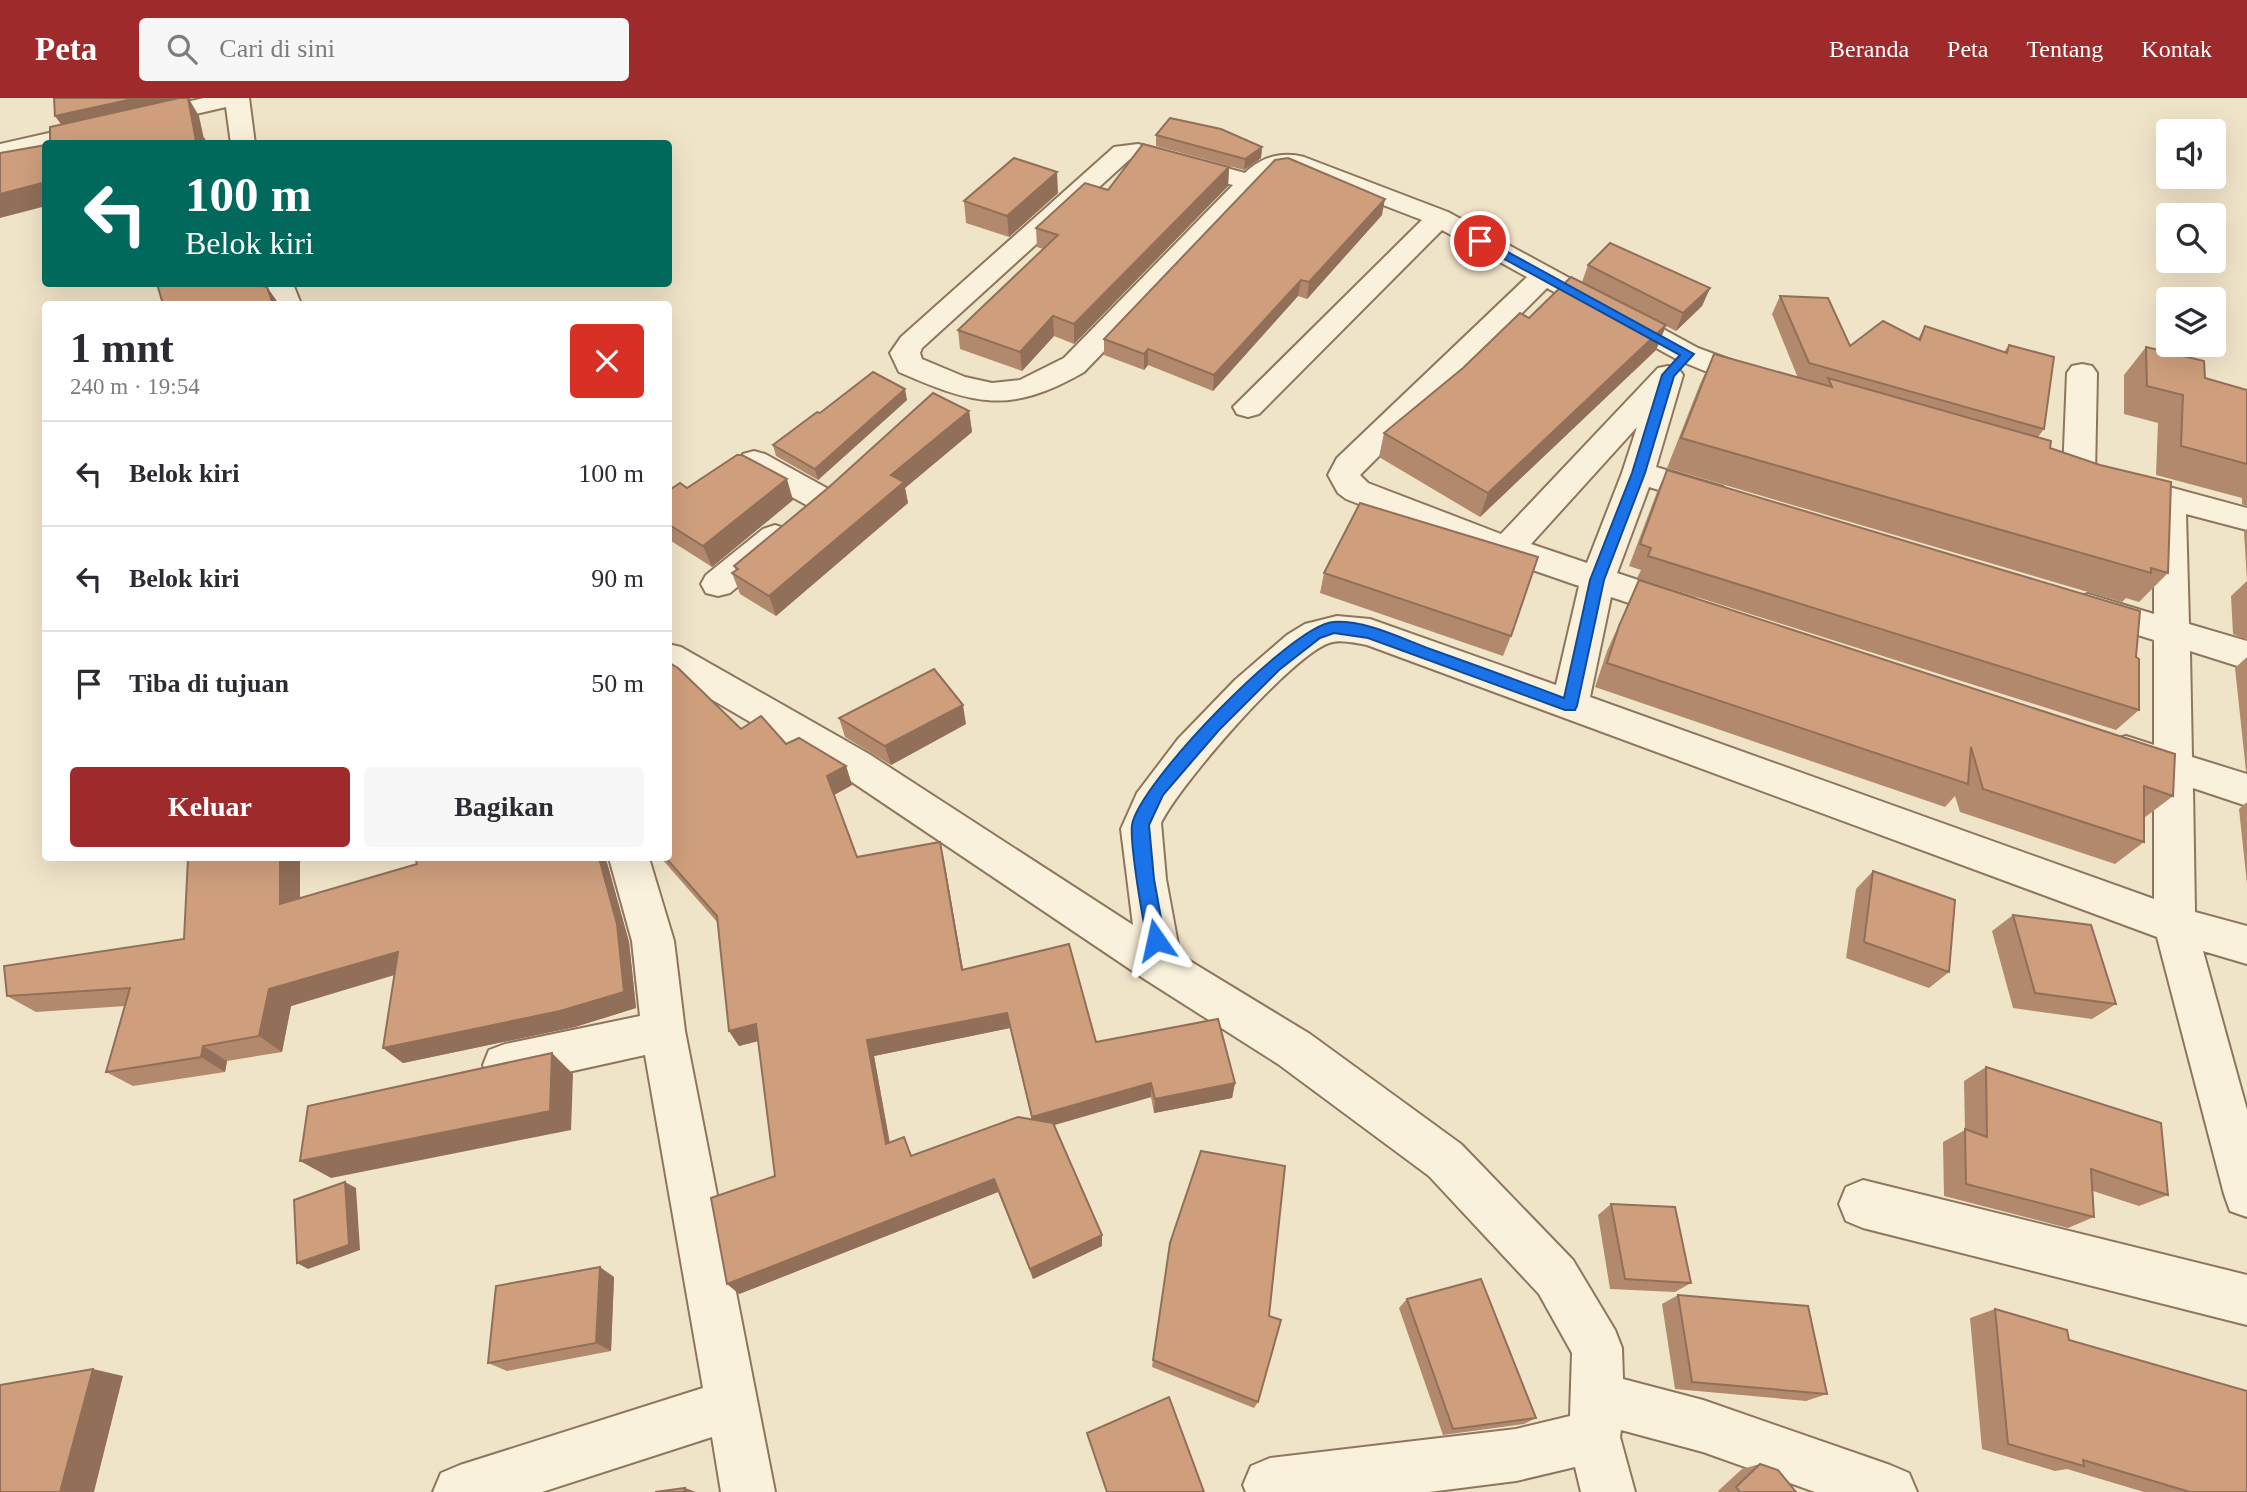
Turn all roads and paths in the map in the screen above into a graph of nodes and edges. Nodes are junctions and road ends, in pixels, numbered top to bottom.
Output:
1 (237, 98) edge
2 (49, 140) edge
3 (242, 140) edge
4 (42, 142) edge
5 (0, 151) edge
6 (1250, 182) junction
7 (1439, 218) junction
8 (1543, 277) junction
9 (1678, 365) junction
10 (2082, 373) dead end
11 (1782, 389) edge
12 (1248, 407) dead end
13 (754, 462) edge
14 (1638, 473) junction
15 (2170, 498) junction
16 (1745, 505) edge
17 (2247, 519) edge
18 (1507, 549) junction
19 (1597, 580) junction
20 (718, 584) dead end
21 (2065, 600) edge
22 (1715, 618) edge
23 (2171, 632) junction
24 (2247, 655) edge
25 (672, 659) edge
26 (1570, 706) junction
27 (2095, 741) edge
28 (2173, 766) junction
29 (2247, 790) edge
30 (629, 861) edge
31 (2175, 925) junction
32 (2247, 945) edge
33 (1161, 966) junction
34 (663, 1031) junction
35 (464, 1074) edge
36 (2247, 1194) edge
37 (1863, 1203) dead end
38 (2247, 1300) edge
39 (730, 1405) junction
40 (1596, 1418) junction
41 (1270, 1485) dead end
42 (460, 1492) edge
43 (748, 1492) edge
44 (1608, 1492) edge
45 (1890, 1492) edge

1 - 2 street
1 - 3 street
4 - 5 street
6 - 6 street
6 - 7 street
7 - 8 street
7 - 12 street
8 - 9 street
8 - 18 street
9 - 11 street
9 - 14 street
9 - 18 street
10 - 15 street
13 - 20 street
14 - 16 street
14 - 19 street
15 - 17 street
15 - 23 street
18 - 19 street
19 - 22 street
19 - 26 street
21 - 23 street
23 - 24 street
23 - 28 street
25 - 33 street
26 - 31 street
26 - 33 street
27 - 28 street
28 - 29 street
28 - 31 street
30 - 34 street
31 - 32 street
31 - 36 street
33 - 40 street
34 - 35 street
34 - 39 street
37 - 38 street
39 - 42 street
39 - 43 street
40 - 41 street
40 - 44 street
40 - 45 street

